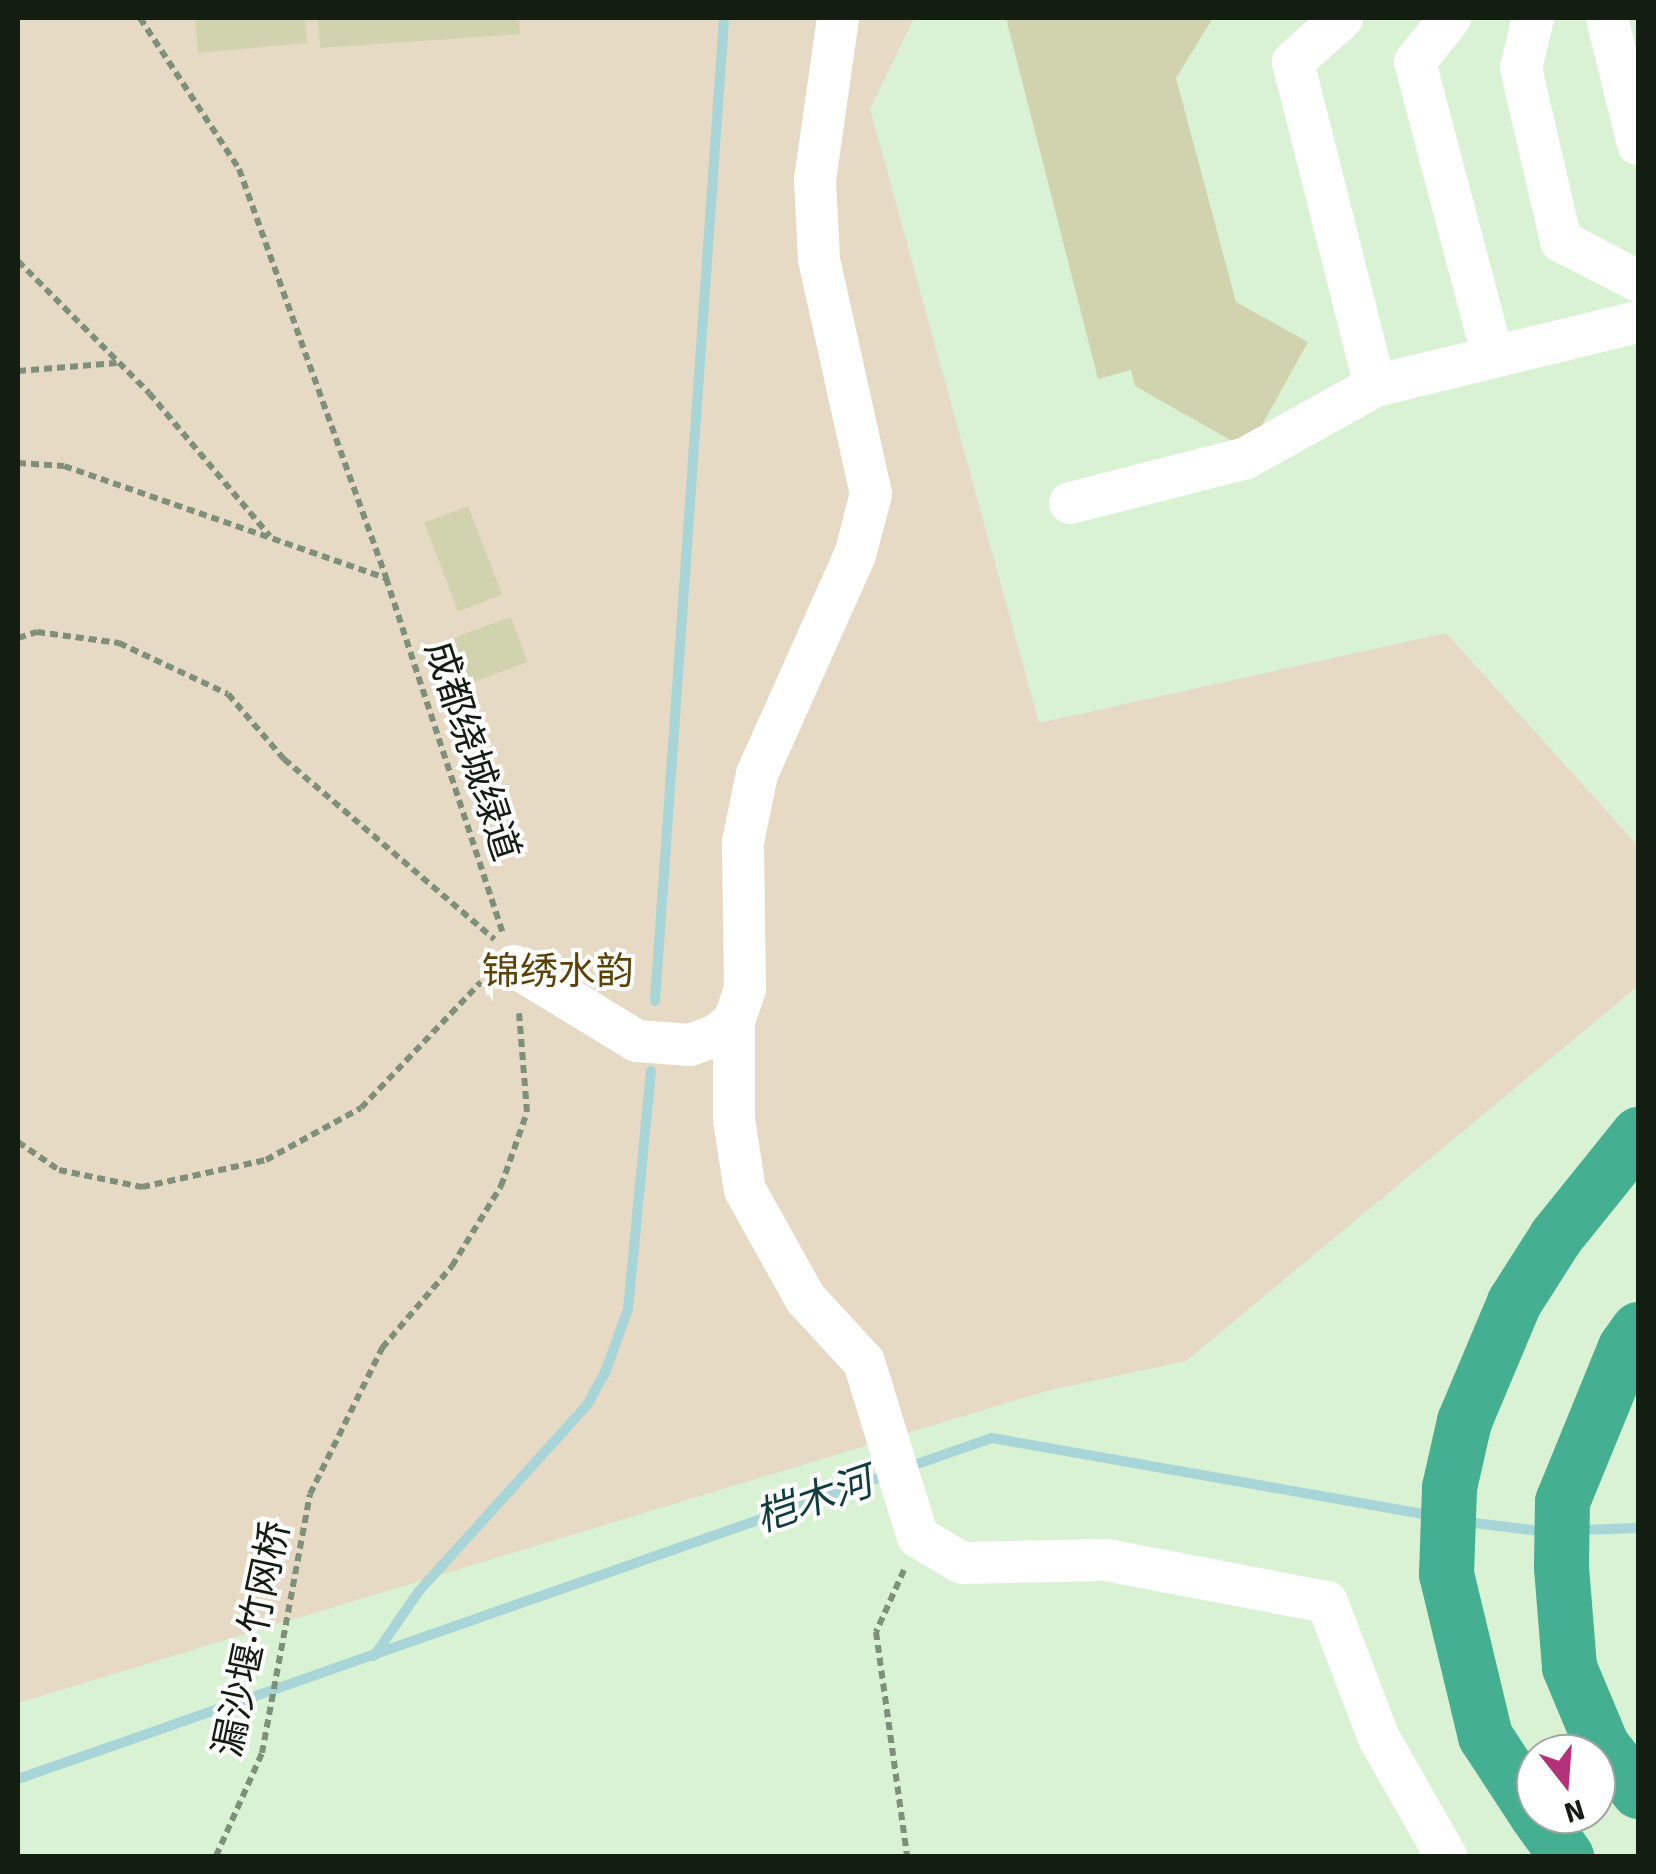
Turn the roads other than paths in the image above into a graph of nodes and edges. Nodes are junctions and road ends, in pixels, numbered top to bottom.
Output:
1 (838, 18) edge
2 (1342, 18) edge
3 (1450, 18) edge
4 (1533, 18) edge
5 (1607, 18) edge
6 (1638, 144) edge
7 (1638, 281) edge
8 (1638, 322) edge
9 (1493, 357) junction
10 (1375, 386) junction
11 (1070, 503) dead end
12 (512, 959) road end
13 (734, 1021) junction
14 (1638, 1134) edge
15 (1621, 1167) edge
16 (1638, 1329) edge
17 (1560, 1567) junction
18 (1638, 1726) edge
19 (1516, 1783) edge
20 (1638, 1791) edge
21 (1550, 1834) edge
22 (1446, 1856) edge
23 (1566, 1856) edge

1 - 13 lane
2 - 10 lane
3 - 9 lane
4 - 7 lane
5 - 6 lane
8 - 9 lane
9 - 10 lane
10 - 11 lane
12 - 13 lane
13 - 22 lane
14 - 15 highway
15 - 19 highway
16 - 17 highway
17 - 18 highway
17 - 20 highway
21 - 23 highway

